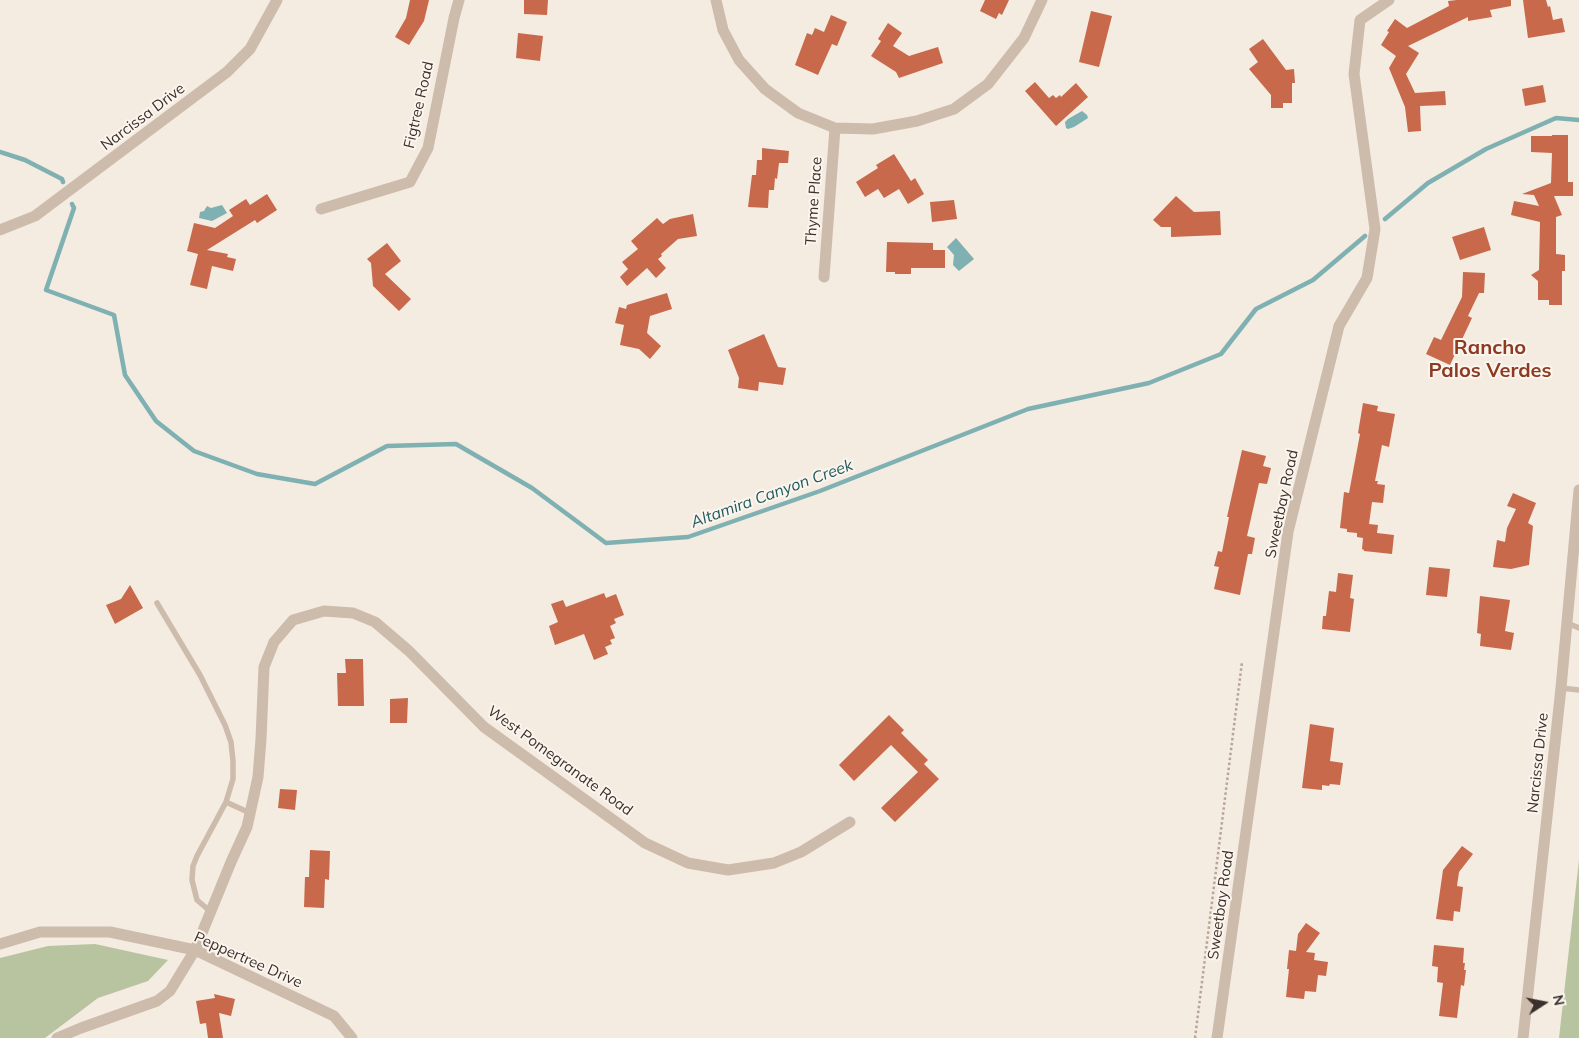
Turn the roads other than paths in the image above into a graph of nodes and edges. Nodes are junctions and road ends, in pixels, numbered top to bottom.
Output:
1 (277, 0) edge
2 (459, 0) edge
3 (716, 0) edge
4 (1042, 0) edge
5 (1389, 0) edge
6 (835, 128) junction
7 (321, 210) dead end
8 (0, 230) edge
9 (824, 277) dead end
10 (1579, 490) edge
11 (157, 603) dead end
12 (1567, 622) junction
13 (1579, 628) edge
14 (1560, 688) junction
15 (1579, 690) edge
16 (226, 802) junction
17 (250, 813) junction
18 (850, 822) dead end
19 (211, 912) junction
20 (0, 944) edge
21 (195, 950) junction
22 (57, 1038) edge
23 (352, 1038) edge
24 (1217, 1038) edge
25 (1524, 1038) edge

1 - 8 street, Narcissa Drive
2 - 7 street, Figtree Road
3 - 6 street
4 - 6 street
5 - 24 street, Sweetbay Road
6 - 9 street, Thyme Place
10 - 12 street, Narcissa Drive
11 - 16 lane
12 - 13 lane
12 - 14 street, Narcissa Drive
14 - 15 lane
14 - 25 street, Narcissa Drive
16 - 17 lane
16 - 19 lane
17 - 18 street, West Pomegranate Road
17 - 19 street, West Pomegranate Road
19 - 21 street, West Pomegranate Road
20 - 21 street, Peppertree Drive
21 - 22 street, West Pomegranate Road
21 - 23 street, Peppertree Drive

